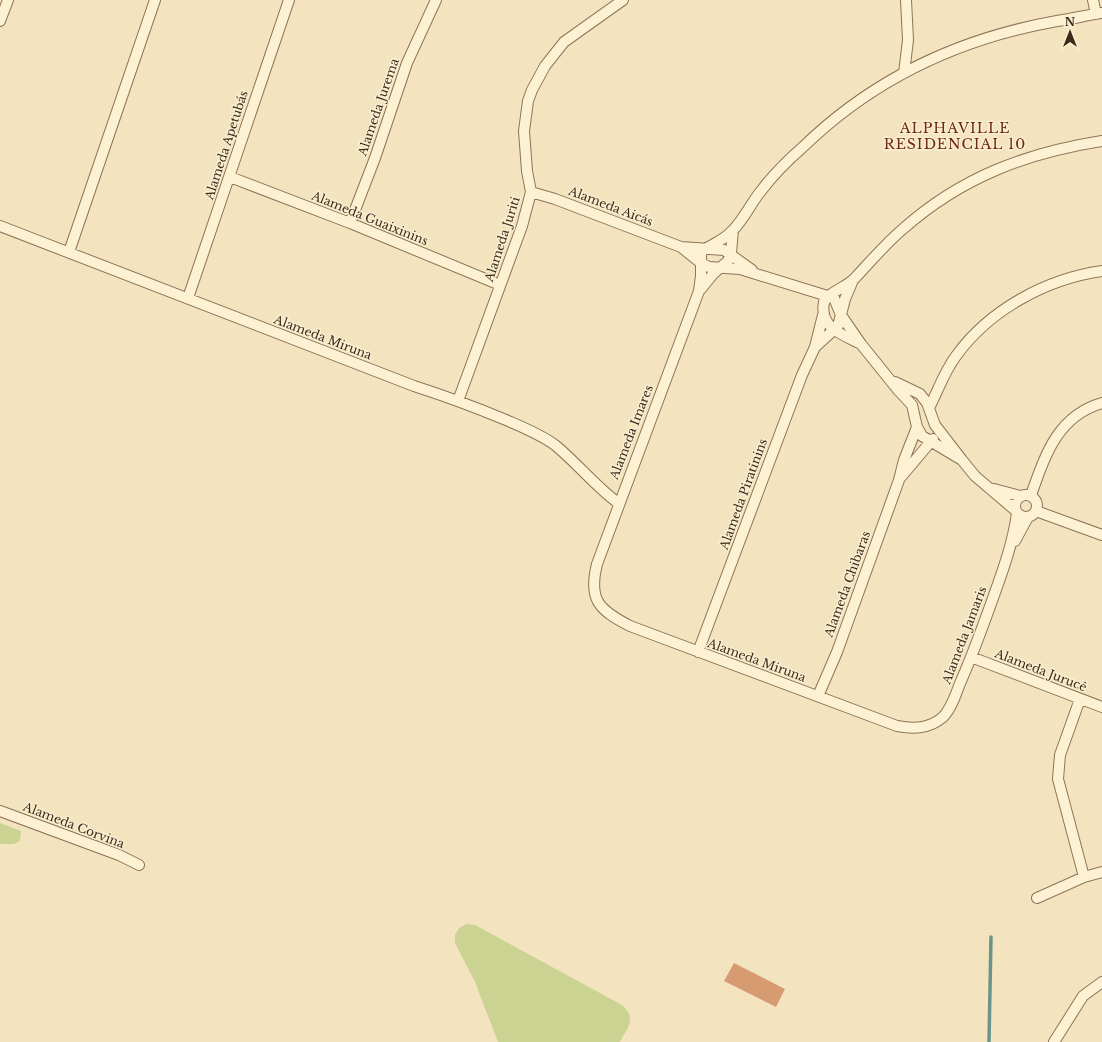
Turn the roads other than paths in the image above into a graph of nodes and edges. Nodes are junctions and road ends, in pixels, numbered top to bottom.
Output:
1 (8, 0) edge
2 (155, 0) edge
3 (289, 0) edge
4 (436, 0) edge
5 (623, 0) edge
6 (906, 0) edge
7 (1093, 0) edge
8 (1099, 13) edge
9 (0, 21) edge
10 (904, 73) junction
11 (1102, 141) edge
12 (230, 177) junction
13 (531, 192) junction
14 (350, 223) junction
15 (0, 226) edge
16 (733, 230) junction
17 (681, 247) junction
18 (708, 247) junction
19 (69, 252) junction
20 (731, 253) junction
21 (701, 263) junction
22 (720, 267) junction
23 (1102, 271) edge
24 (755, 273) junction
25 (854, 280) junction
26 (500, 285) junction
27 (800, 287) junction
28 (699, 291) junction
29 (830, 296) junction
30 (188, 298) junction
31 (823, 310) junction
32 (841, 315) junction
33 (834, 331) junction
34 (861, 344) junction
35 (815, 347) junction
36 (890, 379) junction
37 (940, 383) junction
38 (920, 394) junction
39 (458, 401) junction
40 (1102, 403) edge
41 (912, 405) junction
42 (929, 408) junction
43 (917, 427) junction
44 (939, 431) junction
45 (930, 442) junction
46 (962, 460) junction
47 (899, 480) junction
48 (986, 486) junction
49 (1025, 495) junction
50 (618, 503) junction
51 (1016, 511) junction
52 (1032, 514) junction
53 (1102, 535) edge
54 (1010, 550) junction
55 (593, 584) joint
56 (698, 652) junction
57 (972, 657) junction
58 (818, 696) junction
59 (1080, 699) junction
60 (1102, 706) edge
61 (933, 724) joint
62 (0, 811) edge
63 (139, 865) dead end
64 (1102, 872) edge
65 (1084, 877) junction
66 (1037, 898) dead end
67 (1102, 982) edge
68 (1054, 1042) edge

1 - 9 street
2 - 19 street
3 - 12 street, Alameda Apetubás
4 - 14 street, Alameda Jurema
5 - 13 street, Alameda Juriti
6 - 10 street
7 - 8 street
8 - 10 street
10 - 16 street
11 - 25 street
12 - 14 street, Alameda Guaixinins
12 - 30 street, Alameda Apetubás
13 - 17 street, Alameda Aicás
13 - 26 street, Alameda Juriti
14 - 26 street, Alameda Guaixinins
15 - 19 street, Alameda Miruna
16 - 18 street
16 - 20 street
17 - 18 street, Alameda Aicás
17 - 21 street, Alameda Aicás
18 - 20 street, Alameda Aicás
18 - 21 street
19 - 30 street, Alameda Miruna
20 - 22 street
20 - 24 street, Alameda Aicás
21 - 22 street, Alameda Aicás
21 - 28 street
22 - 24 street, Alameda Aicás
22 - 28 street
23 - 37 street
24 - 27 street, Alameda Aicás
25 - 29 street
25 - 32 street
26 - 39 street, Alameda Juriti
27 - 29 street, Alameda Aicás
27 - 31 street, Alameda Aicás
28 - 50 street, Alameda Imares
29 - 31 street
29 - 32 street, Alameda Aicás
30 - 39 street, Alameda Miruna
31 - 33 street, Alameda Aicás
31 - 35 street
32 - 33 street
32 - 34 street, Alameda Aicás
33 - 34 street, Alameda Aicás
33 - 35 street
34 - 36 street, Alameda Aicás
35 - 56 street, Alameda Piratinins
36 - 38 street, Alameda Aicás
36 - 41 street, Alameda Aicás
37 - 38 street
37 - 42 street
38 - 41 street
38 - 42 street, Alameda Aicás
39 - 50 street, Alameda Miruna
40 - 49 street
41 - 43 street, Alameda Aicás
42 - 44 street, Alameda Aicás
43 - 45 street, Alameda Aicás
43 - 47 street
44 - 45 street
44 - 46 street, Alameda Aicás
45 - 46 street, Alameda Aicás
45 - 47 street
46 - 48 street, Alameda Aicás
47 - 58 street, Alameda Chibaras
48 - 49 street, Alameda Aicás
48 - 51 street, Alameda Aicás
49 - 51 street
49 - 52 street
50 - 55 street, Alameda Imares
51 - 52 street
51 - 54 street, Alameda Jamaris
52 - 53 street
52 - 54 street, Alameda Jamaris
54 - 57 street, Alameda Jamaris
55 - 56 street, Alameda Miruna
56 - 58 street, Alameda Miruna
57 - 59 street, Alameda Jurucê
57 - 61 street, Alameda Jamaris
58 - 61 street, Alameda Miruna
59 - 60 street, Alameda Jurucê
59 - 65 street
62 - 63 street, Alameda Corvina
64 - 65 street
65 - 66 street
67 - 68 street

